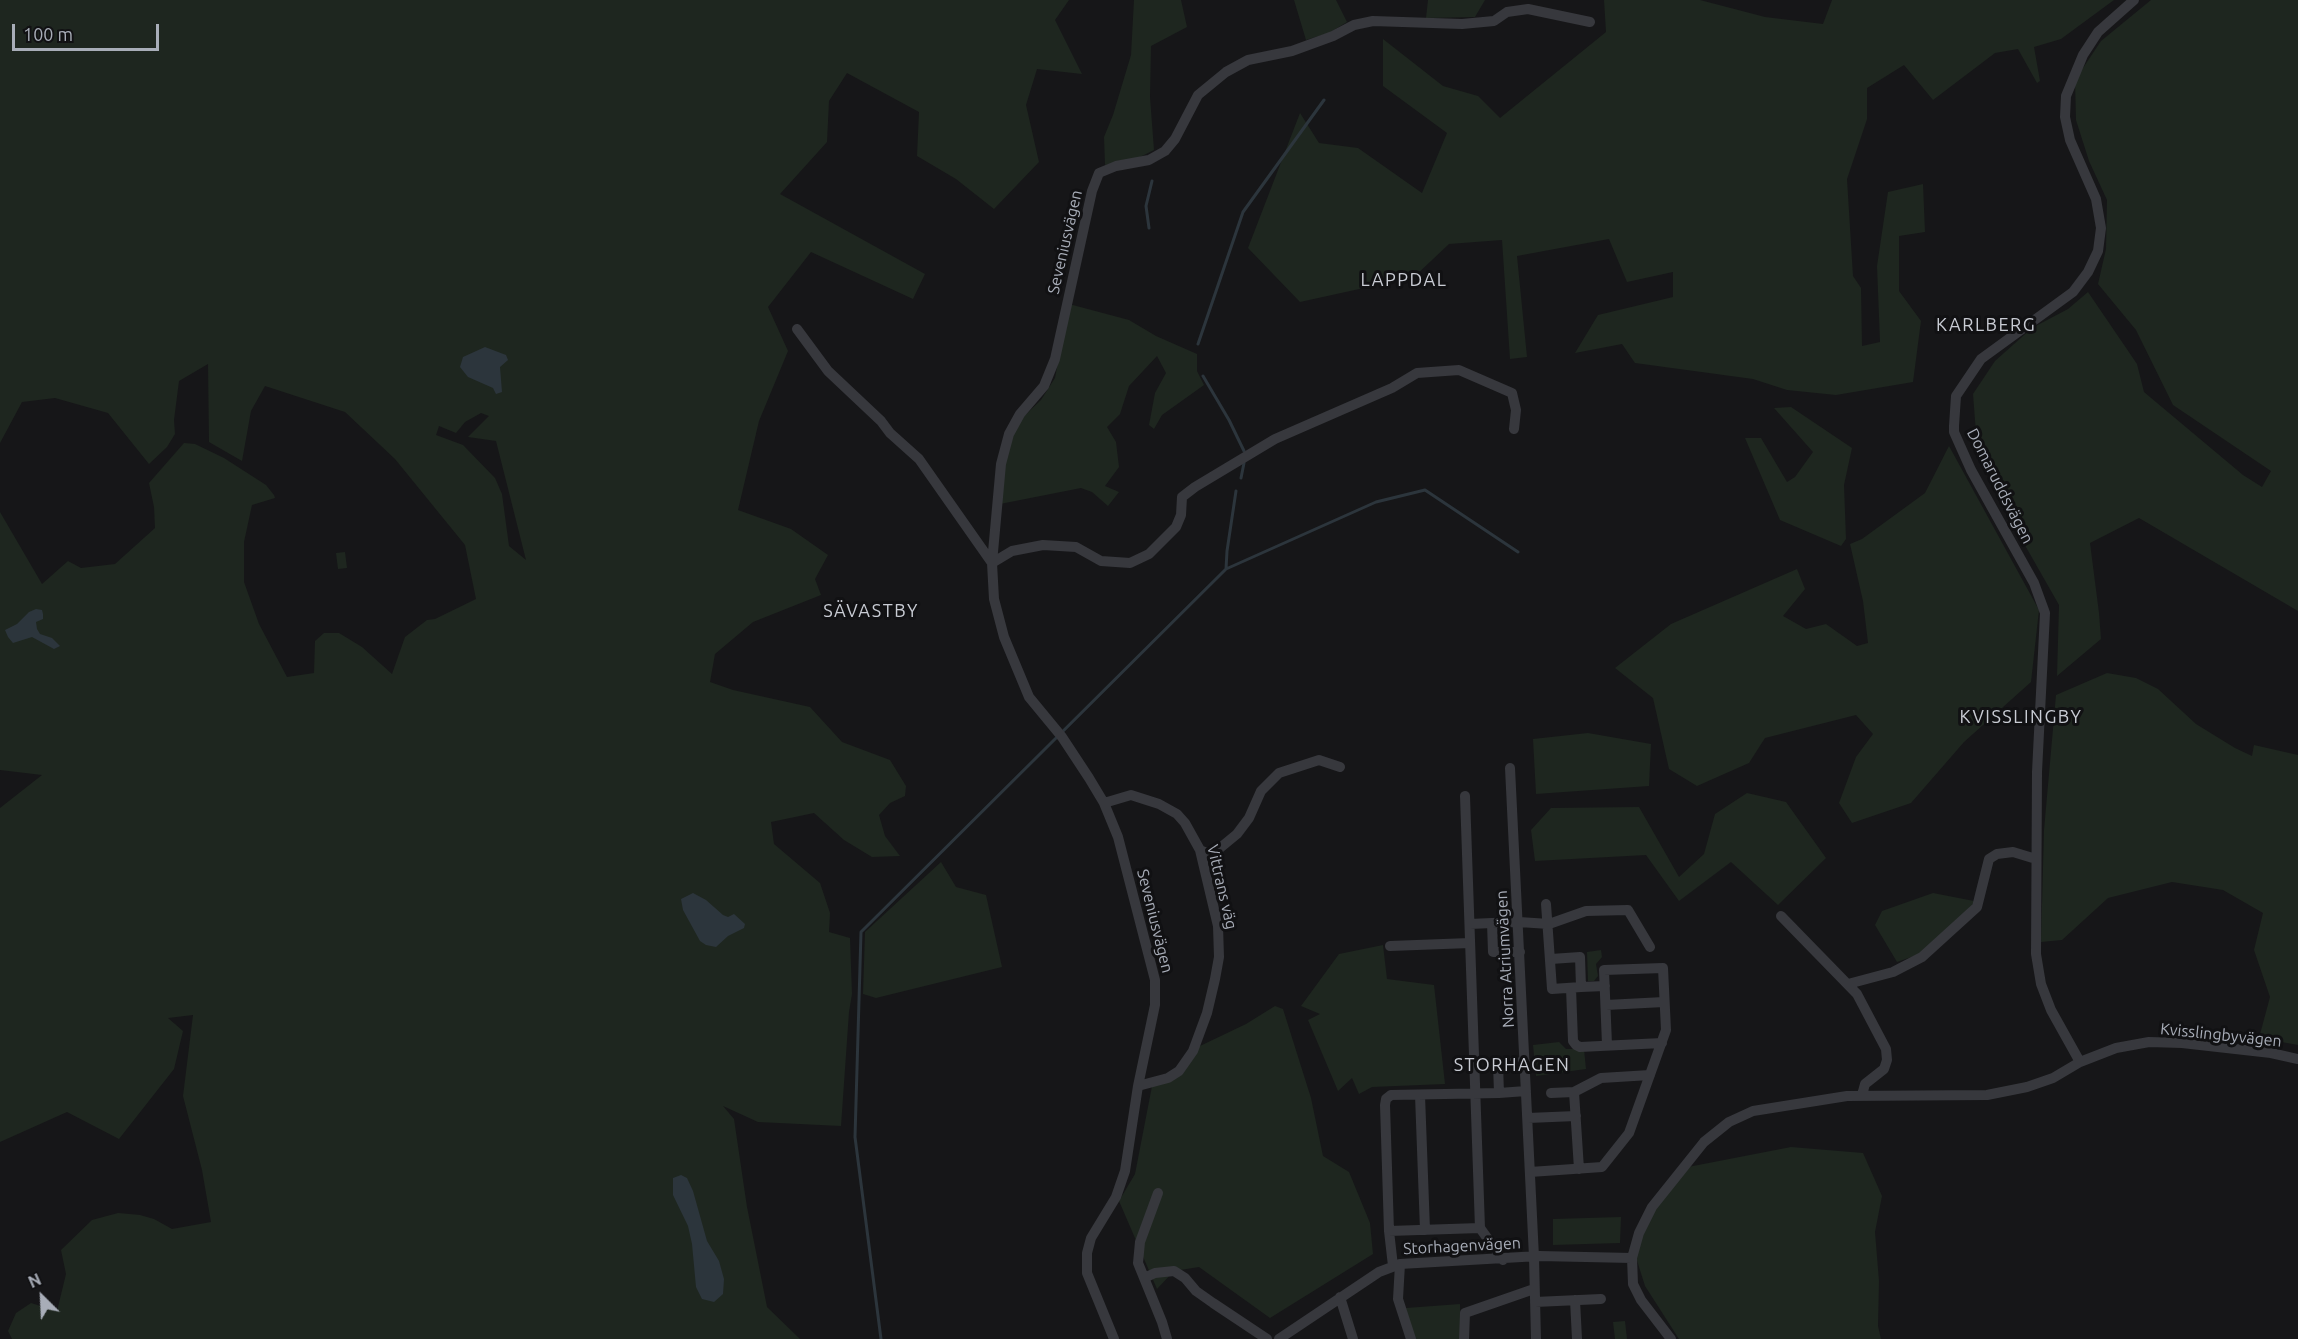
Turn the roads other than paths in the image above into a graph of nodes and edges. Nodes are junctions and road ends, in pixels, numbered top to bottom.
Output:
1 (2134, 0) edge
2 (1590, 22) dead end
3 (797, 329) dead end
4 (1514, 429) dead end
5 (992, 564) junction
6 (1340, 767) dead end
7 (1510, 768) dead end
8 (1465, 796) dead end
9 (1104, 803) junction
10 (1200, 850) junction
11 (2036, 860) junction
12 (1546, 904) dead end
13 (1781, 916) dead end
14 (1519, 922) junction
15 (1492, 923) junction
16 (1470, 924) junction
17 (1549, 924) junction
18 (1390, 946) dead end
19 (1650, 946) dead end
20 (1471, 948) junction
21 (1495, 952) junction
22 (1520, 952) junction
23 (1551, 958) junction
24 (1848, 984) junction
25 (1605, 986) junction
26 (1576, 987) junction
27 (1664, 1002) junction
28 (1606, 1005) junction
29 (1662, 1042) junction
30 (1607, 1045) junction
31 (2298, 1059) edge
32 (1525, 1062) junction
33 (2080, 1062) junction
34 (1650, 1075) junction
35 (1138, 1086) junction
36 (1526, 1091) junction
37 (1574, 1092) junction
38 (1499, 1093) junction
39 (1551, 1093) dead end
40 (1476, 1094) junction
41 (1419, 1095) junction
42 (1862, 1095) junction
43 (1576, 1116) junction
44 (1528, 1118) junction
45 (1579, 1169) junction
46 (1530, 1172) junction
47 (1158, 1193) dead end
48 (1480, 1228) junction
49 (1425, 1230) junction
50 (1389, 1231) junction
51 (1534, 1257) junction
52 (1632, 1258) junction
53 (1503, 1260) junction
54 (1396, 1265) junction
55 (1144, 1278) junction
56 (1534, 1289) junction
57 (1340, 1297) junction
58 (1601, 1299) dead end
59 (1575, 1300) junction
60 (1535, 1302) junction
61 (1292, 1335) edge
62 (1114, 1339) edge
63 (1167, 1339) edge
64 (1267, 1339) edge
65 (1279, 1339) edge
66 (1353, 1339) edge
67 (1411, 1339) edge
68 (1464, 1339) edge
69 (1536, 1339) edge
70 (1577, 1339) edge
71 (1671, 1339) edge

1 - 11 street, Domaruddsvägen
2 - 5 street, Seveniusvägen
3 - 5 street
4 - 5 street
5 - 9 street, Seveniusvägen
6 - 10 street
7 - 14 street, Norra Atriumvägen
8 - 16 street
9 - 10 street, Vittrans väg
9 - 35 street, Seveniusvägen
10 - 35 street, Vittrans väg
11 - 24 street
11 - 33 street, Domaruddsvägen
12 - 17 street
13 - 24 street
14 - 15 street
14 - 17 street
14 - 22 street, Norra Atriumvägen
15 - 16 street
15 - 21 street
16 - 20 street
17 - 19 street
17 - 23 street
18 - 20 street
20 - 21 street
20 - 40 street
21 - 22 street
22 - 32 street, Norra Atriumvägen
23 - 26 street
23 - 26 street
24 - 42 street
25 - 26 street
25 - 27 street
25 - 28 street
26 - 30 street
27 - 28 street
27 - 29 street
28 - 30 street
29 - 30 street
29 - 34 street
31 - 33 street, Kvisslingbyvägen
32 - 36 street, Norra Atriumvägen
32 - 38 street
33 - 42 street, Kvisslingbyvägen
34 - 37 street
34 - 45 street
35 - 62 street, Seveniusvägen
36 - 38 street
36 - 44 street, Norra Atriumvägen
37 - 39 street
37 - 43 street
38 - 40 street
40 - 41 street
40 - 48 street
41 - 49 street
41 - 50 street
42 - 52 street, Kvisslingbyvägen
43 - 44 street
43 - 45 street
44 - 46 street, Norra Atriumvägen
45 - 46 street
46 - 51 street, Norra Atriumvägen
47 - 55 street
48 - 49 street
48 - 53 street
49 - 50 street
50 - 54 street
51 - 52 street, Storhagenvägen
51 - 53 street, Storhagenvägen
51 - 56 street, Norra Atriumvägen
52 - 71 street, Kvisslingbyvägen
53 - 54 street, Storhagenvägen
54 - 57 street, Storhagenvägen
54 - 67 street
55 - 63 street
55 - 64 street
56 - 60 street, Norra Atriumvägen
56 - 68 street
57 - 61 street, Storhagenvägen
57 - 66 street
58 - 59 street
59 - 60 street
59 - 70 street
60 - 69 street, Norra Atriumvägen
61 - 65 street, Storhagenvägen

